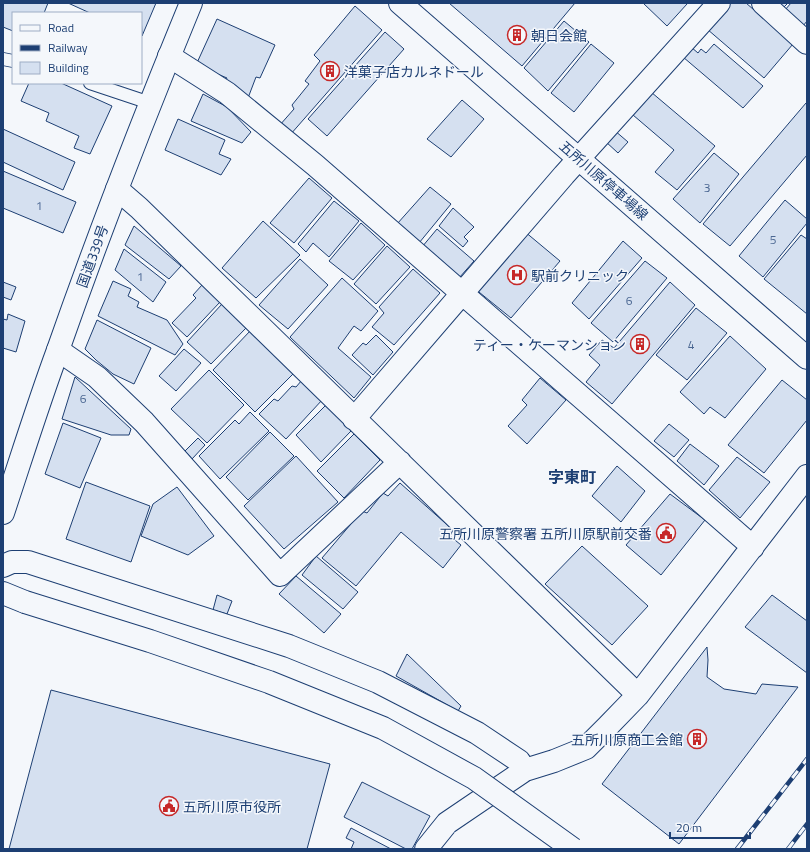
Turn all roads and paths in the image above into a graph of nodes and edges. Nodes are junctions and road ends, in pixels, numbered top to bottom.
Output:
1 (191, 3) edge
2 (718, 3) edge
3 (763, 3) edge
4 (406, 5) edge
5 (807, 43) edge
6 (169, 56) junction
7 (93, 84) edge
8 (150, 103) junction
9 (579, 158) junction
10 (117, 189) junction
11 (462, 293) junction
12 (58, 350) junction
13 (807, 358) edge
14 (354, 419) junction
15 (400, 462) junction
16 (807, 476) edge
17 (3, 513) edge
18 (753, 547) junction
19 (3, 566) edge
20 (3, 593) edge
21 (638, 695) junction
22 (525, 770) junction
23 (426, 849) edge
24 (573, 849) edge

1 - 6 main road, 国道339号
2 - 9 main road
3 - 5 main road
4 - 9 main road, 五所川原停車場線
6 - 8 main road, 国道339号
6 - 11 main road
7 - 8 lane
8 - 10 main road, 国道339号
9 - 11 main road
9 - 13 main road, 五所川原停車場線
10 - 12 main road, 国道339号
10 - 14 main road
11 - 14 main road
11 - 18 main road
12 - 15 main road
12 - 17 main road, 国道339号
14 - 15 main road
15 - 21 main road
16 - 18 main road
18 - 21 main road
19 - 22 main road
20 - 24 main road, bridge
21 - 22 main road
22 - 23 main road

